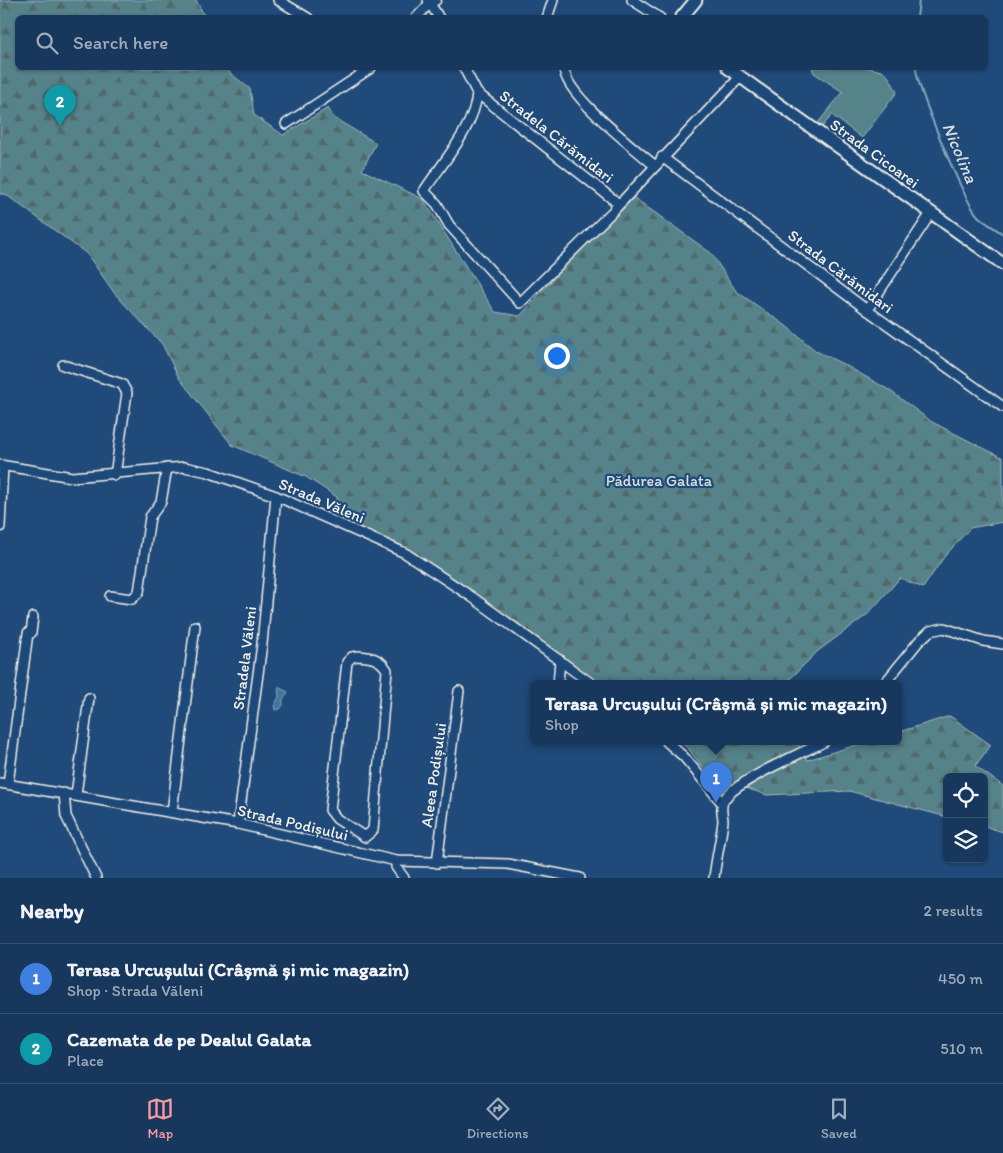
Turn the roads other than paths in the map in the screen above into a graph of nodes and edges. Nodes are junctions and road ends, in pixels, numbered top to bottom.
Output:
1 (278, 0) edge
2 (553, 0) edge
3 (632, 0) edge
4 (696, 0) edge
5 (432, 1) edge
6 (303, 15) edge
7 (419, 15) edge
8 (438, 15) edge
9 (548, 15) edge
10 (655, 15) edge
11 (684, 15) edge
12 (368, 70) edge
13 (465, 70) edge
14 (564, 70) edge
15 (731, 70) edge
16 (740, 77) junction
17 (477, 93) junction
18 (286, 124) dead end
19 (662, 157) junction
20 (654, 166) junction
21 (619, 204) junction
22 (931, 214) junction
23 (1003, 264) edge
24 (867, 310) junction
25 (63, 365) dead end
26 (1003, 407) edge
27 (1, 466) edge
28 (167, 468) junction
29 (115, 475) junction
30 (276, 496) junction
31 (0, 527) edge
32 (110, 596) dead end
33 (33, 617) dead end
34 (195, 626) dead end
35 (1003, 644) edge
36 (560, 660) junction
37 (558, 680) edge
38 (587, 680) edge
39 (887, 680) edge
40 (460, 691) dead end
41 (89, 698) dead end
42 (671, 745) edge
43 (818, 745) edge
44 (4, 784) edge
45 (64, 793) junction
46 (76, 795) junction
47 (722, 803) junction
48 (172, 812) junction
49 (238, 824) junction
50 (365, 837) junction
51 (364, 854) junction
52 (396, 861) junction
53 (438, 863) junction
54 (96, 878) edge
55 (404, 878) edge
56 (580, 878) edge
57 (714, 878) edge

1 - 6 street
2 - 9 street
3 - 10 street
4 - 11 street
5 - 7 street
5 - 8 street
12 - 18 street
13 - 17 street, Stradela Cărămidari
14 - 20 street
15 - 16 street, Strada Cicoarei
16 - 19 street, Stradela Cărămidari
16 - 22 street, Strada Cicoarei
17 - 21 street, Stradela Cărămidari
17 - 21 street, Stradela Cărămidari
19 - 20 street, Stradela Cărămidari
19 - 24 street, Strada Cărămidari
20 - 21 street, Stradela Cărămidari
22 - 23 street, Strada Cicoarei
22 - 24 street
24 - 26 street, Strada Cărămidari
25 - 29 street
27 - 29 street, Strada Văleni
27 - 31 street
28 - 29 street, Strada Văleni
28 - 30 street, Strada Văleni
28 - 32 street
30 - 36 street, Strada Văleni
30 - 49 street, Stradela Văleni
33 - 44 street
34 - 48 street
35 - 39 street
36 - 37 street
36 - 38 street, Strada Văleni
40 - 53 street, Aleea Podișului
41 - 46 street
42 - 47 street
43 - 47 street
44 - 45 street, Strada Podișului
45 - 46 street, Strada Podișului
45 - 54 street
46 - 48 street, Strada Podișului
47 - 57 street
48 - 49 street, Strada Podișului
49 - 51 street, Strada Podișului
50 - 50 street
50 - 51 street
51 - 52 street, Strada Podișului
52 - 53 street, Strada Podișului
52 - 55 street
53 - 56 street, Strada Podișului

